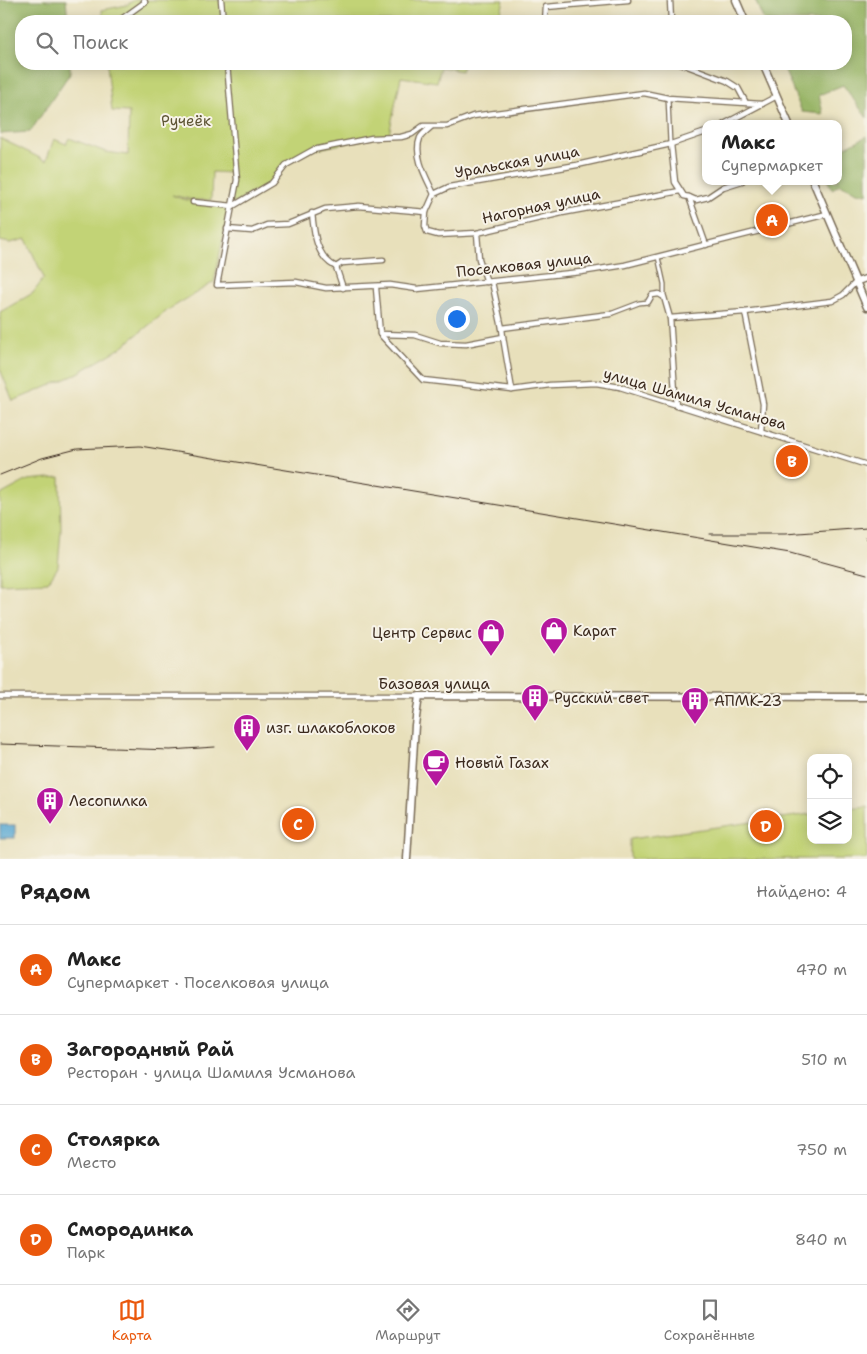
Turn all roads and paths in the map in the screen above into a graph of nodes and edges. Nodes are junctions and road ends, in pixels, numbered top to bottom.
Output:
1 (144, 0) edge
2 (221, 0) edge
3 (628, 0) edge
4 (670, 0) edge
5 (736, 0) edge
6 (127, 15) edge
7 (222, 15) edge
8 (545, 15) edge
9 (671, 15) edge
10 (742, 15) edge
11 (228, 70) edge
12 (698, 70) edge
13 (766, 70) edge
14 (777, 96) junction
15 (668, 98) junction
16 (745, 101) junction
17 (762, 104) junction
18 (732, 120) edge
19 (787, 120) edge
20 (431, 127) junction
21 (702, 133) edge
22 (671, 144) junction
23 (727, 185) edge
24 (815, 185) edge
25 (680, 191) junction
26 (434, 194) junction
27 (689, 197) junction
28 (193, 202) dead end
29 (233, 206) junction
30 (426, 212) junction
31 (312, 213) junction
32 (827, 214) junction
33 (227, 229) junction
34 (476, 233) junction
35 (706, 245) junction
36 (658, 257) junction
37 (383, 260) dead end
38 (336, 268) junction
39 (867, 278) edge
40 (489, 282) junction
41 (856, 282) junction
42 (343, 288) junction
43 (376, 288) junction
44 (664, 297) junction
45 (648, 302) joint
46 (867, 307) edge
47 (745, 312) junction
48 (610, 314) joint
49 (670, 318) junction
50 (502, 328) junction
51 (380, 334) junction
52 (504, 337) junction
53 (512, 390) junction
54 (676, 406) junction
55 (761, 431) junction
56 (867, 465) edge
57 (0, 696) edge
58 (420, 696) junction
59 (867, 697) edge
60 (407, 859) edge

1 - 6 street
2 - 7 street
3 - 8 street
4 - 9 street
5 - 10 main road
11 - 29 street
12 - 16 street
13 - 14 main road
14 - 17 street
14 - 19 main road
15 - 16 street
15 - 20 street
15 - 22 street
16 - 17 street
17 - 18 street
20 - 26 street
20 - 29 street
21 - 22 street, Уральская улица
22 - 25 street
22 - 26 street, Уральская улица
23 - 27 street
24 - 32 main road
25 - 27 street
25 - 34 street, Нагорная улица
26 - 30 street
27 - 35 street
28 - 29 street
29 - 33 street
30 - 31 street
30 - 34 street, Нагорная улица
31 - 33 street
31 - 38 street
32 - 35 street, Поселковая улица
32 - 41 main road
33 - 42 street, Поселковая улица
34 - 40 street
35 - 36 street, Поселковая улица
36 - 40 street, Поселковая улица
36 - 44 street
37 - 38 street
38 - 42 street
39 - 41 street
40 - 43 street, Поселковая улица
40 - 50 street
41 - 46 main road
41 - 47 street
42 - 43 street, Поселковая улица
43 - 51 street
44 - 45 street
44 - 49 street
45 - 48 street
47 - 49 street
47 - 55 street
48 - 50 street
49 - 54 street
50 - 52 street
51 - 52 street
51 - 53 street, улица Шамиля Усманова
52 - 53 street
53 - 54 street, улица Шамиля Усманова
54 - 55 street, улица Шамиля Усманова
55 - 56 street, улица Шамиля Усманова
57 - 58 street, Базовая улица
58 - 59 main road, Базовая улица
58 - 60 main road

